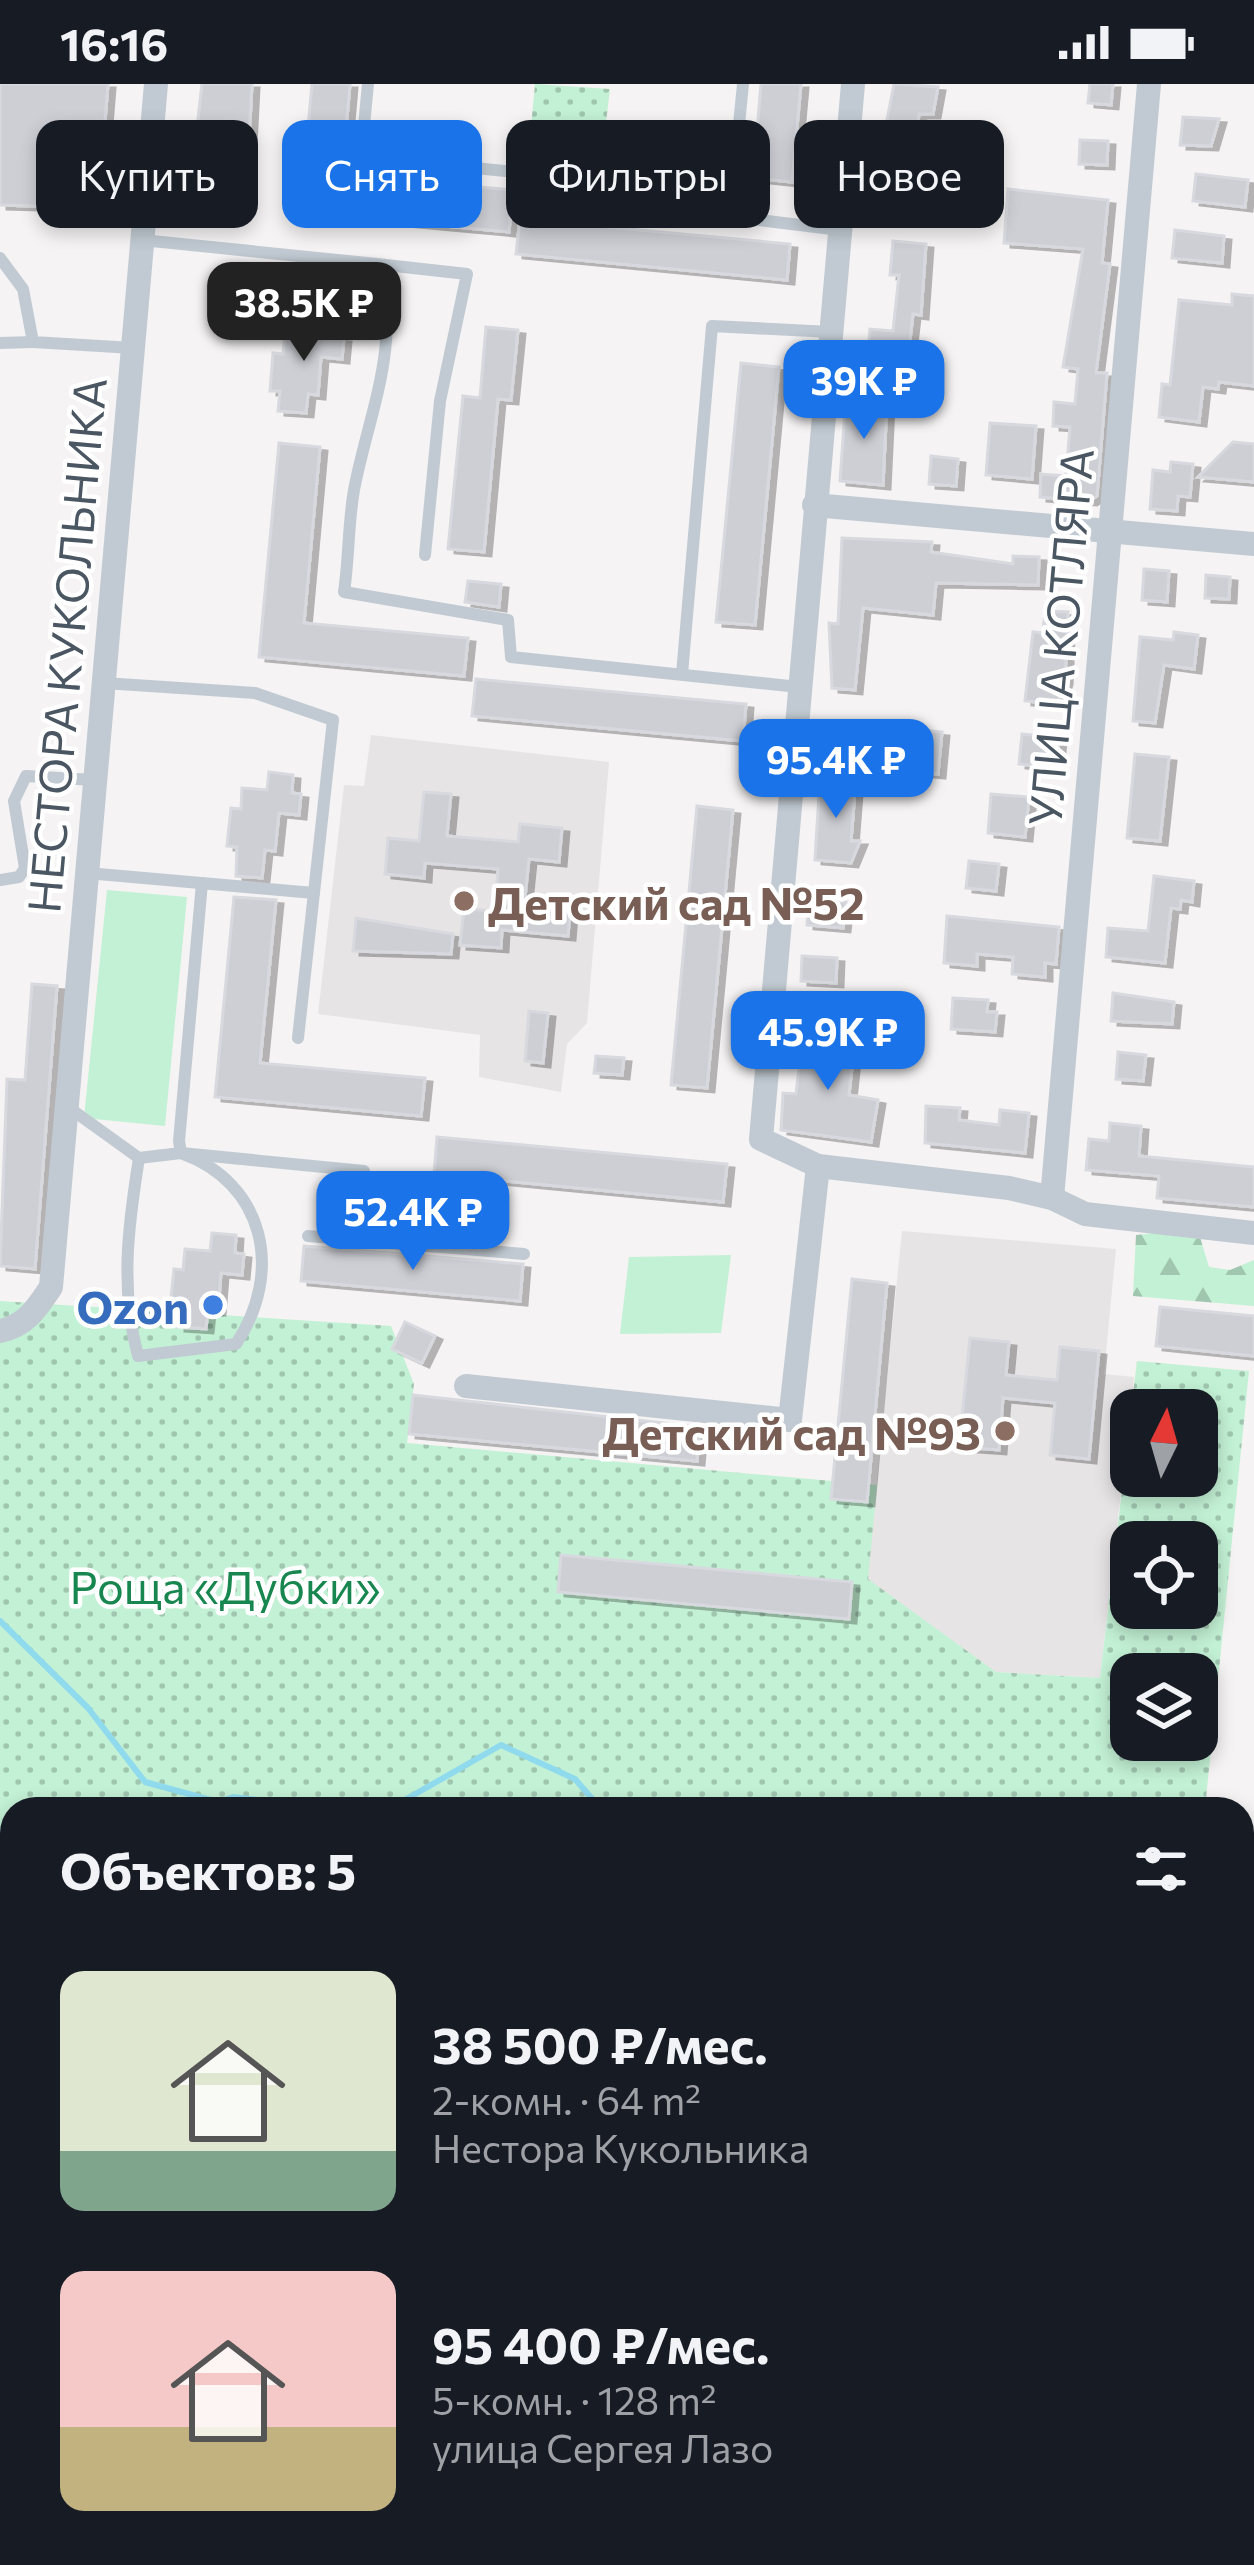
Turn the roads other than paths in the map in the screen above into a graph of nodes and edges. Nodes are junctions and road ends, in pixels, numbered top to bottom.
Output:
1 (156, 84) edge
2 (368, 84) edge
3 (743, 84) edge
4 (853, 84) edge
5 (1149, 84) edge
6 (739, 120) edge
7 (506, 171) edge
8 (770, 222) edge
9 (840, 230) junction
10 (142, 240) junction
11 (0, 258) edge
12 (377, 264) junction
13 (831, 332) junction
14 (33, 342) junction
15 (0, 343) edge
16 (133, 348) junction
17 (814, 505) junction
18 (1110, 532) junction
19 (1254, 544) edge
20 (425, 555) dead end
21 (682, 674) junction
22 (104, 683) junction
23 (799, 687) junction
24 (95, 780) junction
25 (87, 873) junction
26 (0, 880) edge
27 (202, 883) junction
28 (314, 893) junction
29 (298, 1038) dead end
30 (67, 1107) junction
31 (181, 1153) junction
32 (139, 1158) junction
33 (818, 1166) junction
34 (1052, 1198) junction
35 (1254, 1233) edge
36 (308, 1236) dead end
37 (359, 1240) junction
38 (524, 1254) dead end
39 (0, 1331) edge
40 (466, 1386) dead end

1 - 10 street, НЕСТОРА КУКОЛЬНИКА
2 - 7 lane
3 - 6 lane
4 - 9 street
5 - 18 street, УЛИЦА КОТЛЯРА
8 - 9 lane
9 - 13 street
10 - 12 lane
10 - 16 street, НЕСТОРА КУКОЛЬНИКА
11 - 14 lane
12 - 20 lane
12 - 21 lane
13 - 17 street
13 - 21 lane
14 - 15 lane
14 - 16 lane
16 - 22 street, НЕСТОРА КУКОЛЬНИКА
17 - 18 street
17 - 23 street
18 - 19 street
18 - 34 street, УЛИЦА КОТЛЯРА
21 - 23 lane
22 - 24 street, НЕСТОРА КУКОЛЬНИКА
22 - 28 lane
23 - 33 street
24 - 25 street, НЕСТОРА КУКОЛЬНИКА
24 - 26 lane
25 - 27 lane
25 - 30 street, НЕСТОРА КУКОЛЬНИКА
27 - 28 lane
27 - 31 lane
28 - 29 lane
30 - 32 lane
30 - 39 street, НЕСТОРА КУКОЛЬНИКА
31 - 32 lane
31 - 32 lane
31 - 37 lane
33 - 34 street
33 - 40 street
34 - 35 street
36 - 37 lane
37 - 38 lane

